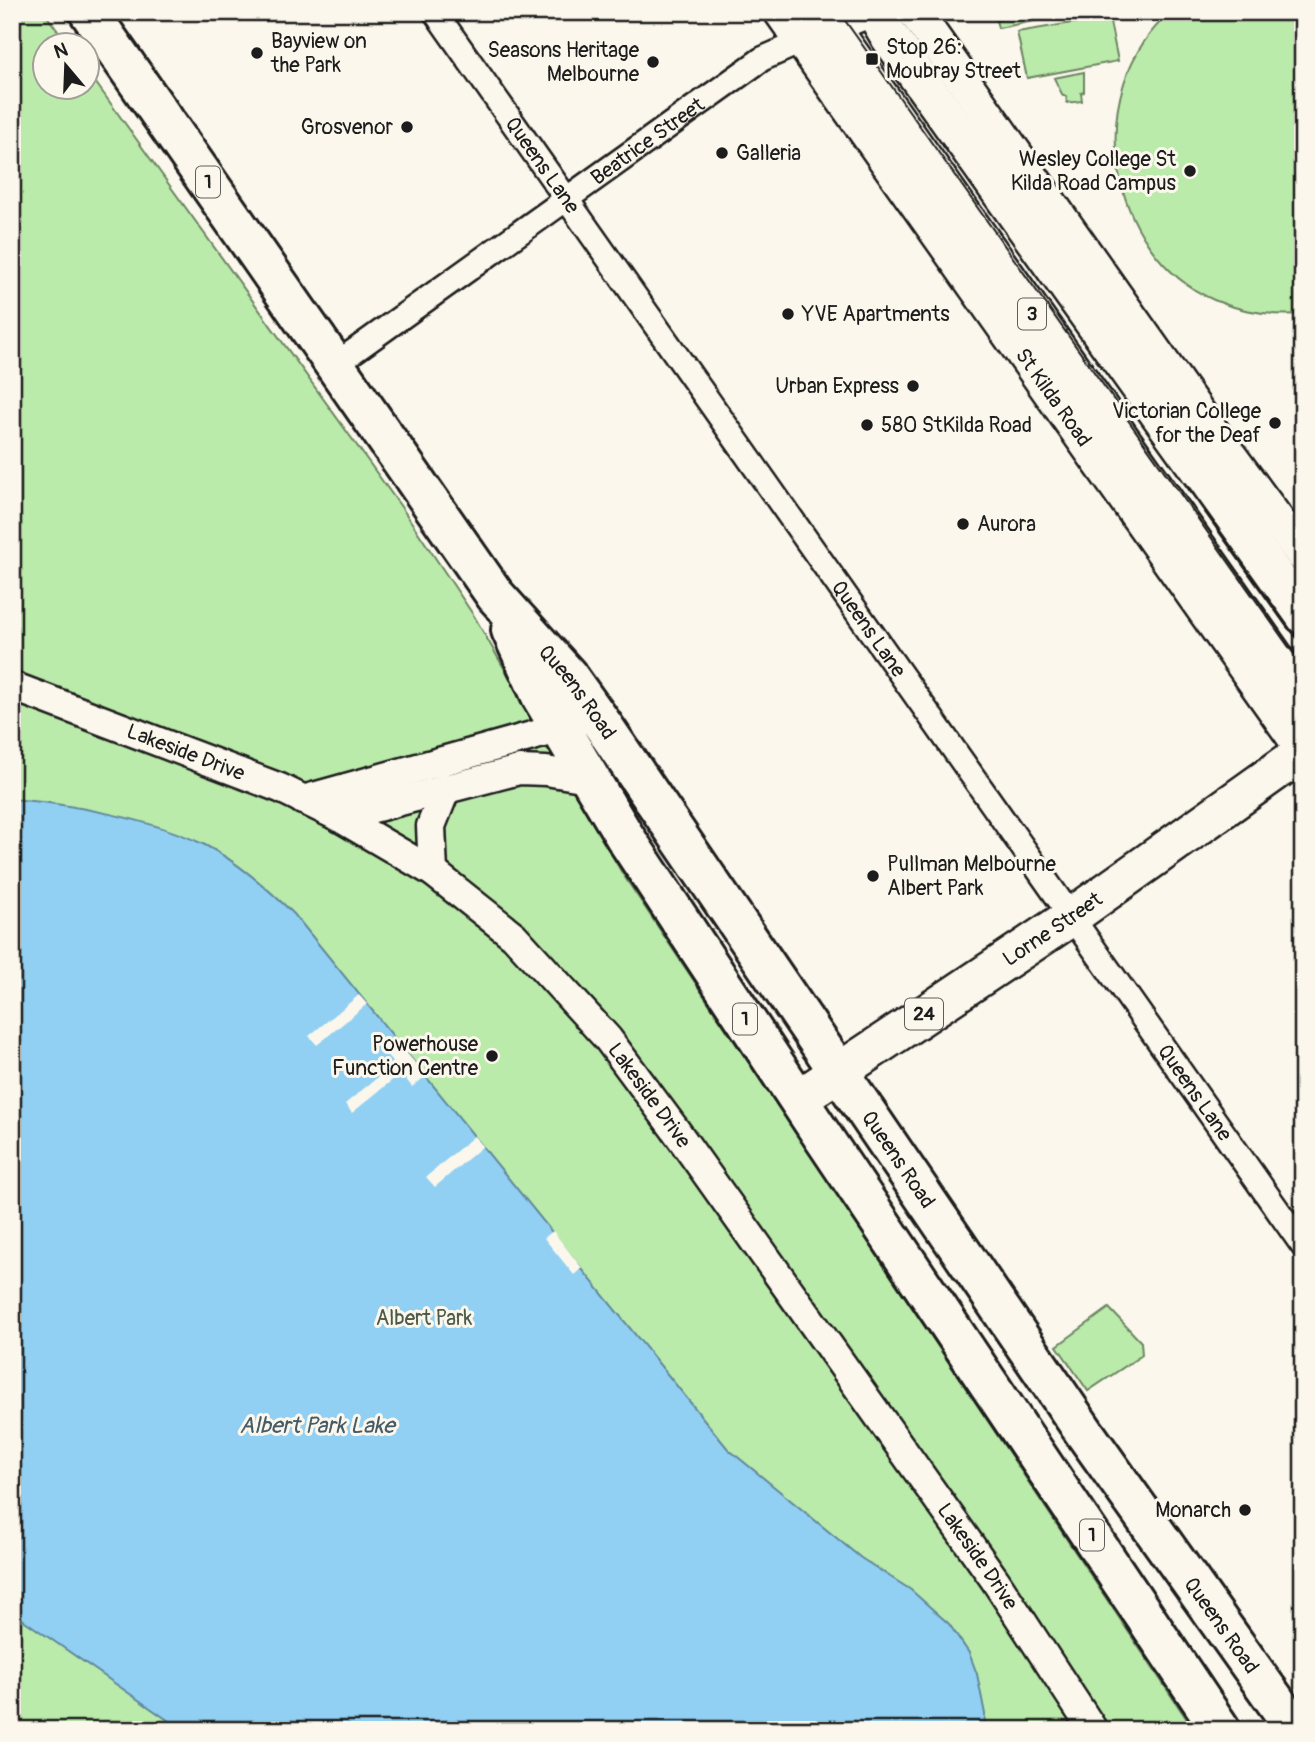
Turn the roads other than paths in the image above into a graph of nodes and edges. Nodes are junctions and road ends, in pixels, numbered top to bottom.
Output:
1 (89, 12) edge
2 (435, 12) edge
3 (781, 12) edge
4 (873, 12) edge
5 (915, 12) edge
6 (817, 28) edge
7 (566, 198) junction
8 (335, 364) junction
9 (1303, 555) edge
10 (495, 595) junction
11 (1303, 615) edge
12 (12, 686) edge
13 (1303, 698) edge
14 (598, 718) junction
15 (560, 728) junction
16 (1303, 751) edge
17 (588, 778) junction
18 (446, 788) junction
19 (303, 800) junction
20 (339, 817) junction
21 (433, 872) junction
22 (1071, 916) junction
23 (838, 1072) junction
24 (798, 1099) junction
25 (897, 1159) junction
26 (856, 1186) junction
27 (1303, 1246) edge
28 (1093, 1730) edge
29 (1221, 1730) edge
30 (1296, 1730) edge

1 - 8 highway, Queens Road / 1
2 - 7 street, Queens Lane
3 - 6 main road, St Kilda Road
4 - 6 street
4 - 11 main road, 3
5 - 9 main road
6 - 7 street, Beatrice Street
6 - 13 main road, St Kilda Road / 3
6 - 16 main road, St Kilda Road
7 - 8 street, Beatrice Street
7 - 22 street, Queens Lane
8 - 10 highway, Queens Road / 1
10 - 14 highway, Queens Road / 1
10 - 15 highway, Queens Road / 1
12 - 19 street, Lakeside Drive
14 - 15 street
14 - 23 highway, Queens Road / 1
15 - 17 highway, Queens Road / 1
15 - 19 street
16 - 22 main road, Lorne Street / 24
17 - 18 street
17 - 24 highway, Queens Road / 1
18 - 20 street
18 - 21 street
19 - 20 street, Lakeside Drive
20 - 21 street, Lakeside Drive
21 - 28 street, Lakeside Drive
22 - 23 main road, Lorne Street / 24
22 - 27 street, Queens Lane
23 - 24 main road, Lorne Street / 24
23 - 25 highway, Queens Road / 1
24 - 26 highway, Queens Road / 1
25 - 26 highway
25 - 30 highway, Queens Road / 1
26 - 29 highway, Queens Road / 1

